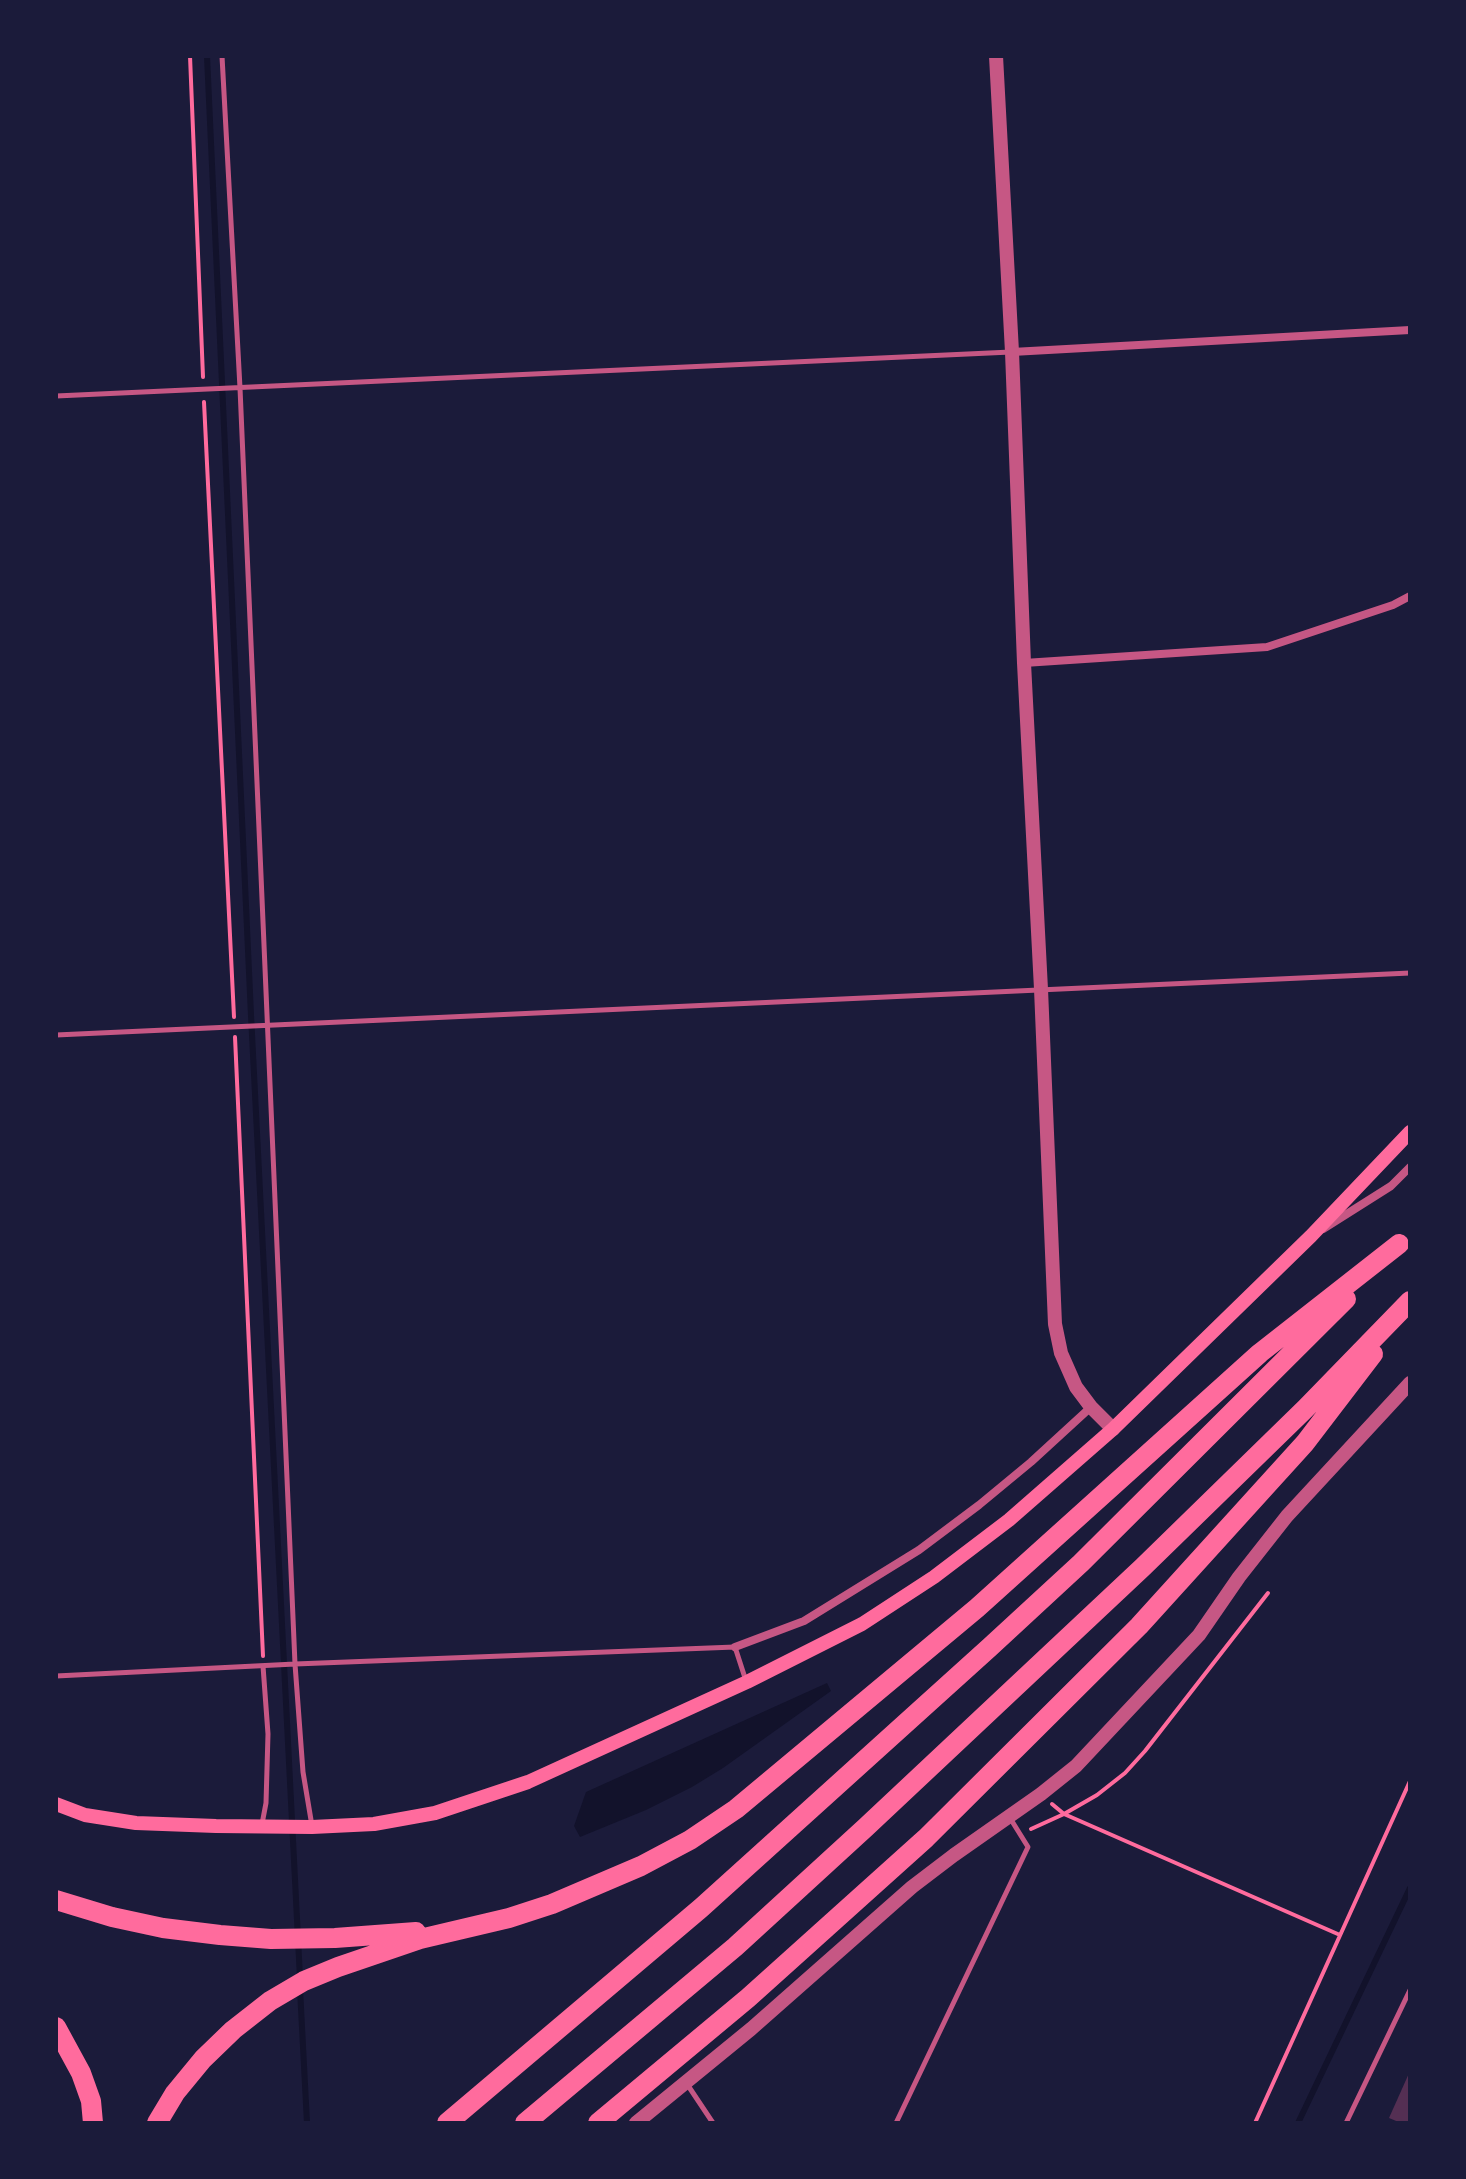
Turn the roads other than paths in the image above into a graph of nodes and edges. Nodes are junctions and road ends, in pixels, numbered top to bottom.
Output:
1 (222, 56) edge
2 (996, 56) edge
3 (1410, 330) edge
4 (1012, 352) junction
5 (238, 388) junction
6 (56, 396) edge
7 (1410, 596) edge
8 (1024, 663) junction
9 (1410, 973) edge
10 (1041, 989) junction
11 (266, 1026) junction
12 (56, 1035) edge
13 (1410, 1132) edge
14 (1410, 1167) edge
15 (1311, 1236) junction
16 (1405, 1239) edge
17 (1410, 1304) edge
18 (1410, 1383) edge
19 (1091, 1407) junction
20 (1113, 1429) junction
21 (735, 1647) junction
22 (295, 1664) junction
23 (263, 1666) junction
24 (56, 1676) edge
25 (747, 1682) junction
26 (56, 1804) edge
27 (1009, 1817) junction
28 (261, 1826) junction
29 (312, 1827) junction
30 (56, 1900) edge
31 (472, 1927) junction
32 (1410, 1990) edge
33 (56, 2027) edge
34 (56, 2054) edge
35 (687, 2083) junction
36 (93, 2123) edge
37 (157, 2123) edge
38 (447, 2123) edge
39 (525, 2123) edge
40 (598, 2123) edge
41 (636, 2123) edge
42 (713, 2123) edge
43 (896, 2123) edge
44 (1346, 2123) edge

1 - 5 lane
2 - 4 street
3 - 4 street
4 - 5 lane
4 - 8 street
5 - 6 lane
5 - 11 lane
7 - 8 street
8 - 10 street
9 - 10 lane
10 - 11 lane
10 - 19 street
11 - 12 lane
11 - 22 lane
13 - 15 main road
14 - 15 street
15 - 20 main road
16 - 31 highway
16 - 38 highway
17 - 39 highway
17 - 40 highway
18 - 27 street
19 - 20 street
19 - 21 street
20 - 25 main road
21 - 22 lane
21 - 25 lane
22 - 23 lane
22 - 29 lane
23 - 24 lane
23 - 28 lane
25 - 29 main road
26 - 28 main road
27 - 35 street
27 - 43 lane
28 - 29 main road
30 - 31 highway
31 - 37 highway
32 - 44 lane
33 - 36 highway
34 - 36 highway
35 - 41 street
35 - 42 lane

